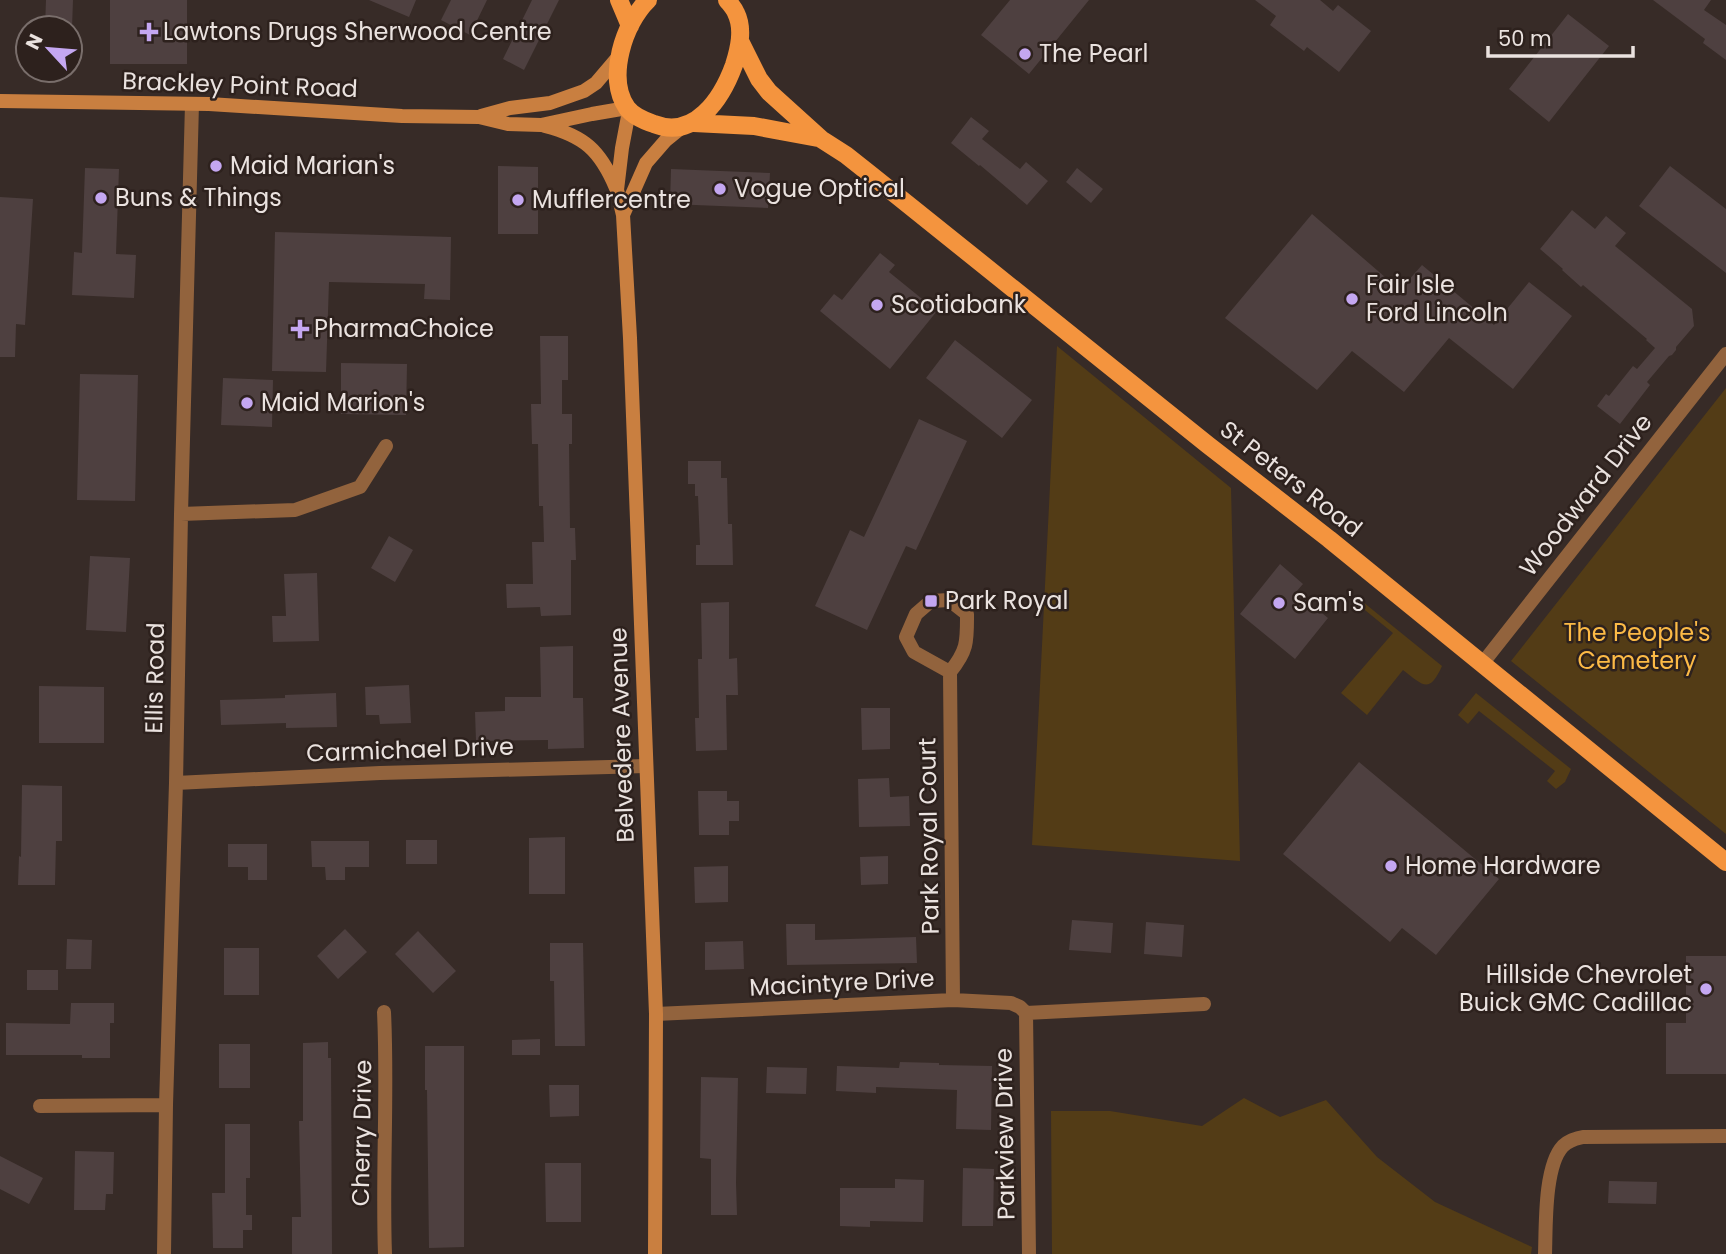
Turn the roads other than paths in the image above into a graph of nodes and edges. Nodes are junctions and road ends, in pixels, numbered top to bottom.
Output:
1 (619, 0) edge
2 (648, 0) edge
3 (727, 0) edge
4 (630, 26) junction
5 (740, 41) junction
6 (619, 57) junction
7 (0, 101) edge
8 (192, 104) junction
9 (628, 110) junction
10 (479, 117) junction
11 (541, 125) junction
12 (688, 125) junction
13 (821, 139) junction
14 (617, 190) junction
15 (623, 215) junction
16 (1726, 354) edge
17 (386, 446) dead end
18 (181, 514) junction
19 (1482, 664) junction
20 (950, 672) junction
21 (646, 766) junction
22 (176, 783) junction
23 (1726, 862) edge
24 (954, 1000) junction
25 (1204, 1004) dead end
26 (384, 1012) dead end
27 (1026, 1013) junction
28 (656, 1014) junction
29 (166, 1105) junction
30 (40, 1106) dead end
31 (1726, 1136) edge
32 (164, 1254) edge
33 (384, 1254) edge
34 (655, 1254) edge
35 (1029, 1254) edge
36 (1545, 1254) edge

1 - 4 main road
2 - 4 main road
3 - 5 main road, St Peters Road
4 - 6 main road
5 - 12 main road
5 - 13 main road, St Peters Road
6 - 9 main road
6 - 10 main road, Brackley Point Road
7 - 8 main road, Brackley Point Road
8 - 10 main road, Brackley Point Road
8 - 18 street, Ellis Road
9 - 11 main road, Brackley Point Road
9 - 12 main road, St Peters Road
9 - 14 main road, Belvedere Avenue
10 - 11 main road, Brackley Point Road
11 - 14 main road
12 - 13 main road, St Peters Road
12 - 15 main road, Belvedere Avenue
13 - 19 main road, St Peters Road
14 - 15 main road, Belvedere Avenue
15 - 21 main road, Belvedere Avenue
16 - 19 street, Woodward Drive
17 - 18 street
18 - 22 street, Ellis Road
19 - 23 main road, St Peters Road
20 - 20 street
20 - 24 street, Park Royal Court
21 - 22 street, Carmichael Drive
21 - 28 main road, Belvedere Avenue
22 - 29 street, Ellis Road
24 - 27 street, Macintyre Drive
24 - 28 street, Macintyre Drive
25 - 27 street
26 - 33 street, Cherry Drive
27 - 35 street, Parkview Drive
28 - 34 main road, Belvedere Avenue
29 - 30 street
29 - 32 street, Ellis Road
31 - 36 street

